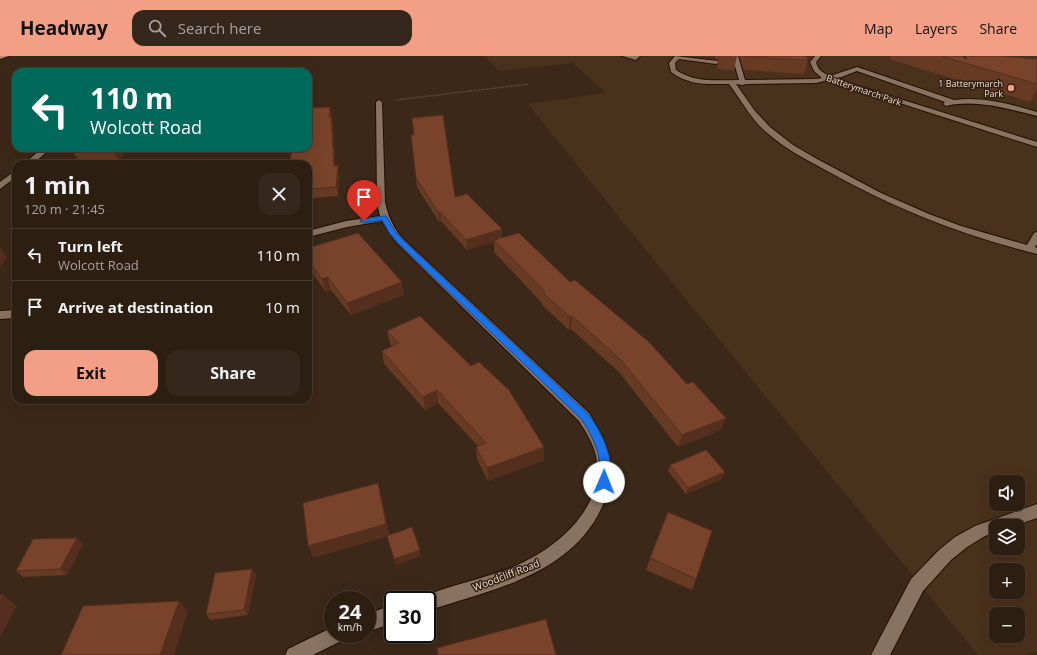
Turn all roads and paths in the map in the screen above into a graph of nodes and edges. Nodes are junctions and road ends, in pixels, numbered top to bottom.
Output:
1 (6, 56) edge
2 (625, 56) edge
3 (638, 56) edge
4 (678, 56) edge
5 (735, 56) edge
6 (818, 56) edge
7 (0, 57) edge
8 (716, 62) dead end
9 (829, 79) junction
10 (732, 83) junction
11 (743, 83) junction
12 (529, 84) dead end
13 (379, 102) joint
14 (952, 102) junction
15 (930, 112) junction
16 (1037, 114) edge
17 (1037, 145) edge
18 (43, 152) edge
19 (33, 160) edge
20 (12, 176) edge
21 (0, 186) edge
22 (384, 218) junction
23 (312, 233) edge
24 (1037, 235) edge
25 (1034, 249) edge
26 (0, 314) edge
27 (12, 314) edge
28 (1037, 511) edge
29 (436, 600) edge
30 (324, 641) edge
31 (294, 655) edge
32 (880, 655) edge

1 - 7 highway
2 - 3 street
4 - 8 street
4 - 10 street
5 - 11 street
6 - 9 street, Batterymarch Park
9 - 11 street
9 - 14 street
9 - 15 street, Batterymarch Park
10 - 11 street
10 - 25 street
12 - 13 path
13 - 22 street, Woodcliff Road
14 - 15 street
14 - 16 street
15 - 17 street, Batterymarch Park
18 - 19 street
20 - 21 street
22 - 23 street
22 - 29 street, Woodcliff Road
24 - 25 street
26 - 27 street
28 - 32 street
30 - 31 street

